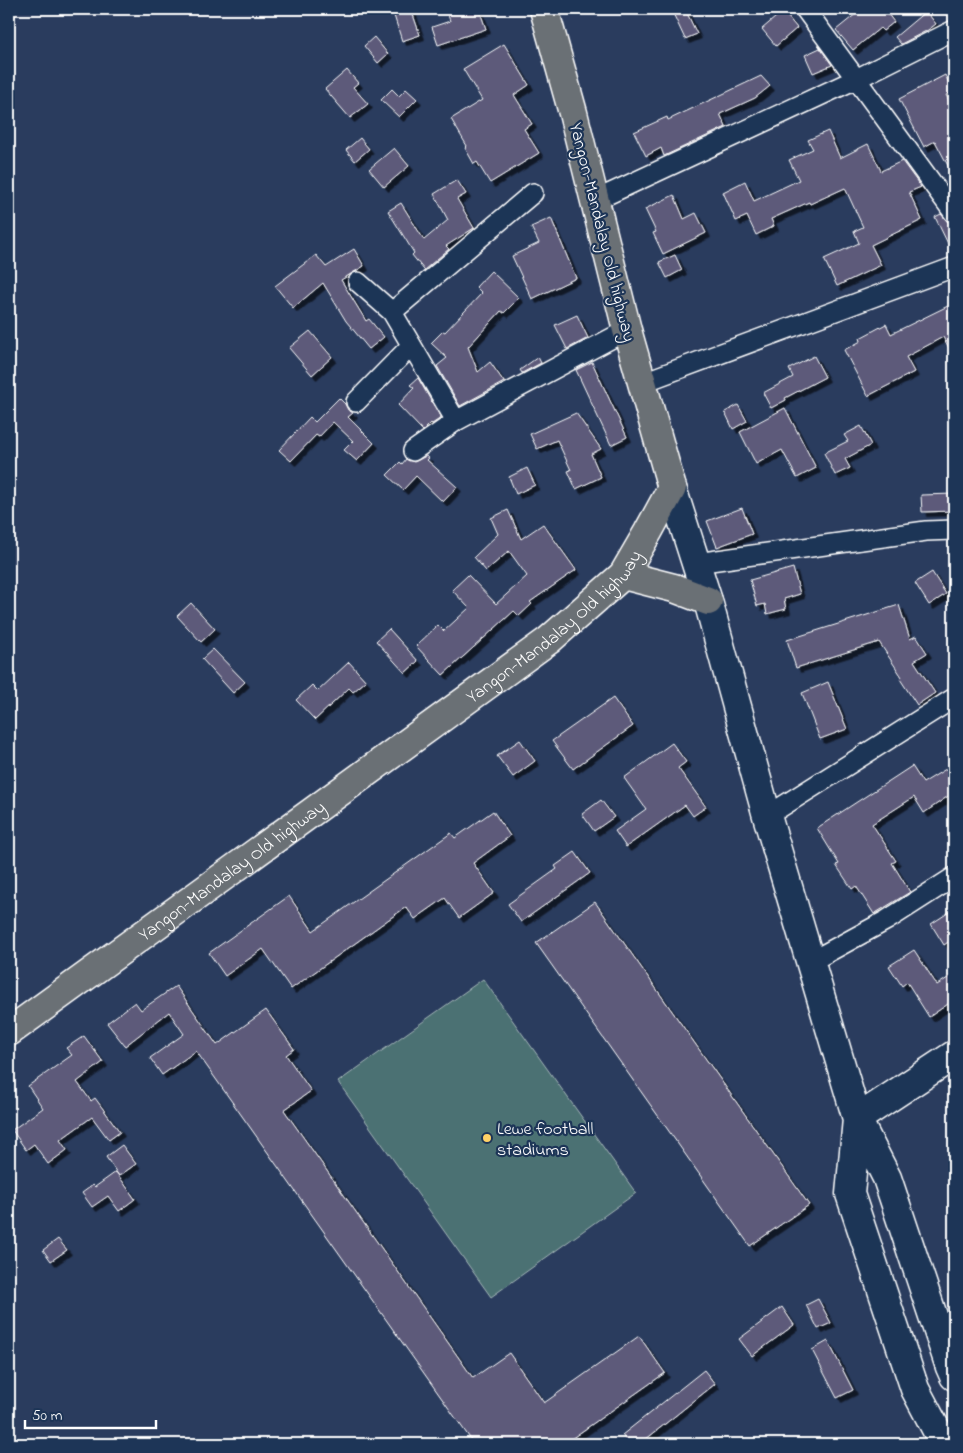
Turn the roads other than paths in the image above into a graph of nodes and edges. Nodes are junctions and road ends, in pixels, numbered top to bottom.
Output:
1 (544, 9) edge
2 (805, 9) edge
3 (954, 30) edge
4 (856, 79) junction
5 (533, 193) dead end
6 (596, 200) junction
7 (954, 213) edge
8 (954, 267) edge
9 (358, 282) dead end
10 (392, 312) junction
11 (627, 330) junction
12 (411, 346) junction
13 (641, 382) junction
14 (356, 402) dead end
15 (456, 421) junction
16 (413, 451) dead end
17 (672, 488) junction
18 (954, 530) edge
19 (696, 563) junction
20 (623, 575) junction
21 (708, 601) junction
22 (954, 698) edge
23 (767, 816) junction
24 (954, 876) edge
25 (810, 962) junction
26 (9, 1032) edge
27 (954, 1055) edge
28 (857, 1119) junction
29 (954, 1376) edge
30 (944, 1444) edge

1 - 6 main road, Yangon-Mandalay Old highway
2 - 4 street
3 - 4 street
4 - 6 street
4 - 7 street
5 - 10 street
6 - 11 main road, Yangon-Mandalay Old highway
8 - 13 street
9 - 10 street
10 - 12 street
11 - 13 main road, Yangon-Mandalay Old highway
11 - 15 street
12 - 14 street
12 - 15 street
13 - 17 main road, Yangon-Mandalay Old highway
15 - 16 street
17 - 19 street
17 - 20 main road, Yangon-Mandalay Old highway
18 - 19 street
19 - 21 street
20 - 21 main road
20 - 26 main road, Yangon-Mandalay Old highway
21 - 23 street
22 - 23 street
23 - 25 street
24 - 25 street
25 - 28 street
27 - 28 street
28 - 29 street
28 - 30 street

